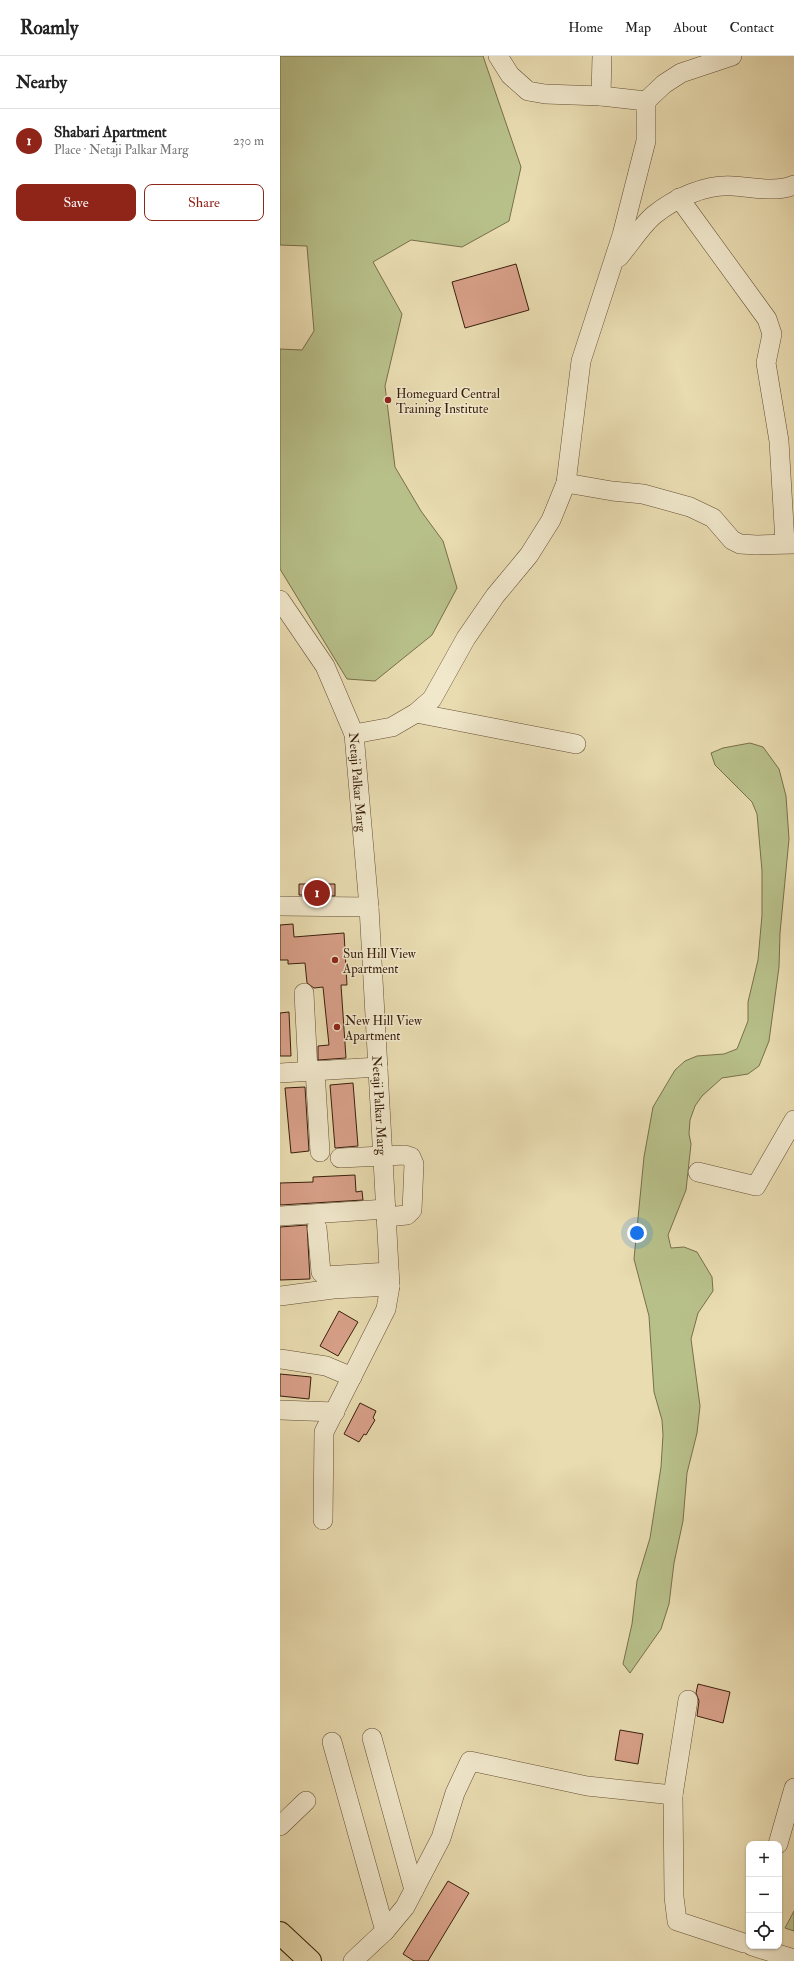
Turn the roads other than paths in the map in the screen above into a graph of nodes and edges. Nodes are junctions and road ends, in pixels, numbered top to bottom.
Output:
1 (498, 56) edge
2 (602, 56) edge
3 (732, 56) edge
4 (601, 96) junction
5 (646, 101) junction
6 (794, 185) edge
7 (679, 198) junction
8 (612, 265) junction
9 (566, 483) junction
10 (789, 544) edge
11 (280, 600) edge
12 (416, 714) junction
13 (354, 734) junction
14 (576, 744) dead end
15 (280, 906) edge
16 (369, 907) junction
17 (304, 993) dead end
18 (378, 1067) junction
19 (311, 1071) junction
20 (280, 1073) edge
21 (794, 1120) edge
22 (320, 1152) dead end
23 (383, 1155) junction
24 (340, 1158) dead end
25 (698, 1172) dead end
26 (386, 1213) junction
27 (280, 1216) edge
28 (317, 1228) dead end
29 (390, 1279) junction
30 (280, 1296) edge
31 (280, 1359) edge
32 (352, 1377) junction
33 (280, 1410) edge
34 (334, 1412) junction
35 (322, 1520) dead end
36 (688, 1700) dead end
37 (372, 1738) dead end
38 (332, 1742) dead end
39 (794, 1788) edge
40 (673, 1795) junction
41 (306, 1801) dead end
42 (280, 1826) edge
43 (779, 1841) edge
44 (414, 1890) junction
45 (385, 1931) junction
46 (280, 1933) edge
47 (746, 1940) edge
48 (769, 1949) edge
49 (794, 1959) edge
50 (310, 1961) edge
51 (353, 1961) edge

1 - 4 street
2 - 4 street
3 - 5 street
4 - 5 street
5 - 8 street
6 - 7 street
7 - 8 street
7 - 10 street
8 - 9 street
9 - 10 street
9 - 12 street
11 - 13 street, Netaji Palkar Marg
12 - 13 street
12 - 14 street
13 - 16 street, Netaji Palkar Marg
15 - 16 street
16 - 18 street, Netaji Palkar Marg
17 - 19 street
18 - 19 street
18 - 23 street, Netaji Palkar Marg
19 - 20 street
19 - 22 street
21 - 25 street
23 - 24 street
23 - 26 street, Netaji Palkar Marg
23 - 26 street
26 - 27 street
26 - 29 street, Netaji Palkar Marg
28 - 29 street
29 - 30 street
29 - 32 street, Netaji Palkar Marg
31 - 32 street
32 - 34 street, Netaji Palkar Marg
33 - 34 street
34 - 35 street, Netaji Palkar Marg
36 - 40 street
37 - 44 street
38 - 45 street
39 - 43 street
40 - 44 street
40 - 47 street
41 - 42 street
44 - 45 street
45 - 51 street
46 - 50 main road
48 - 49 street

